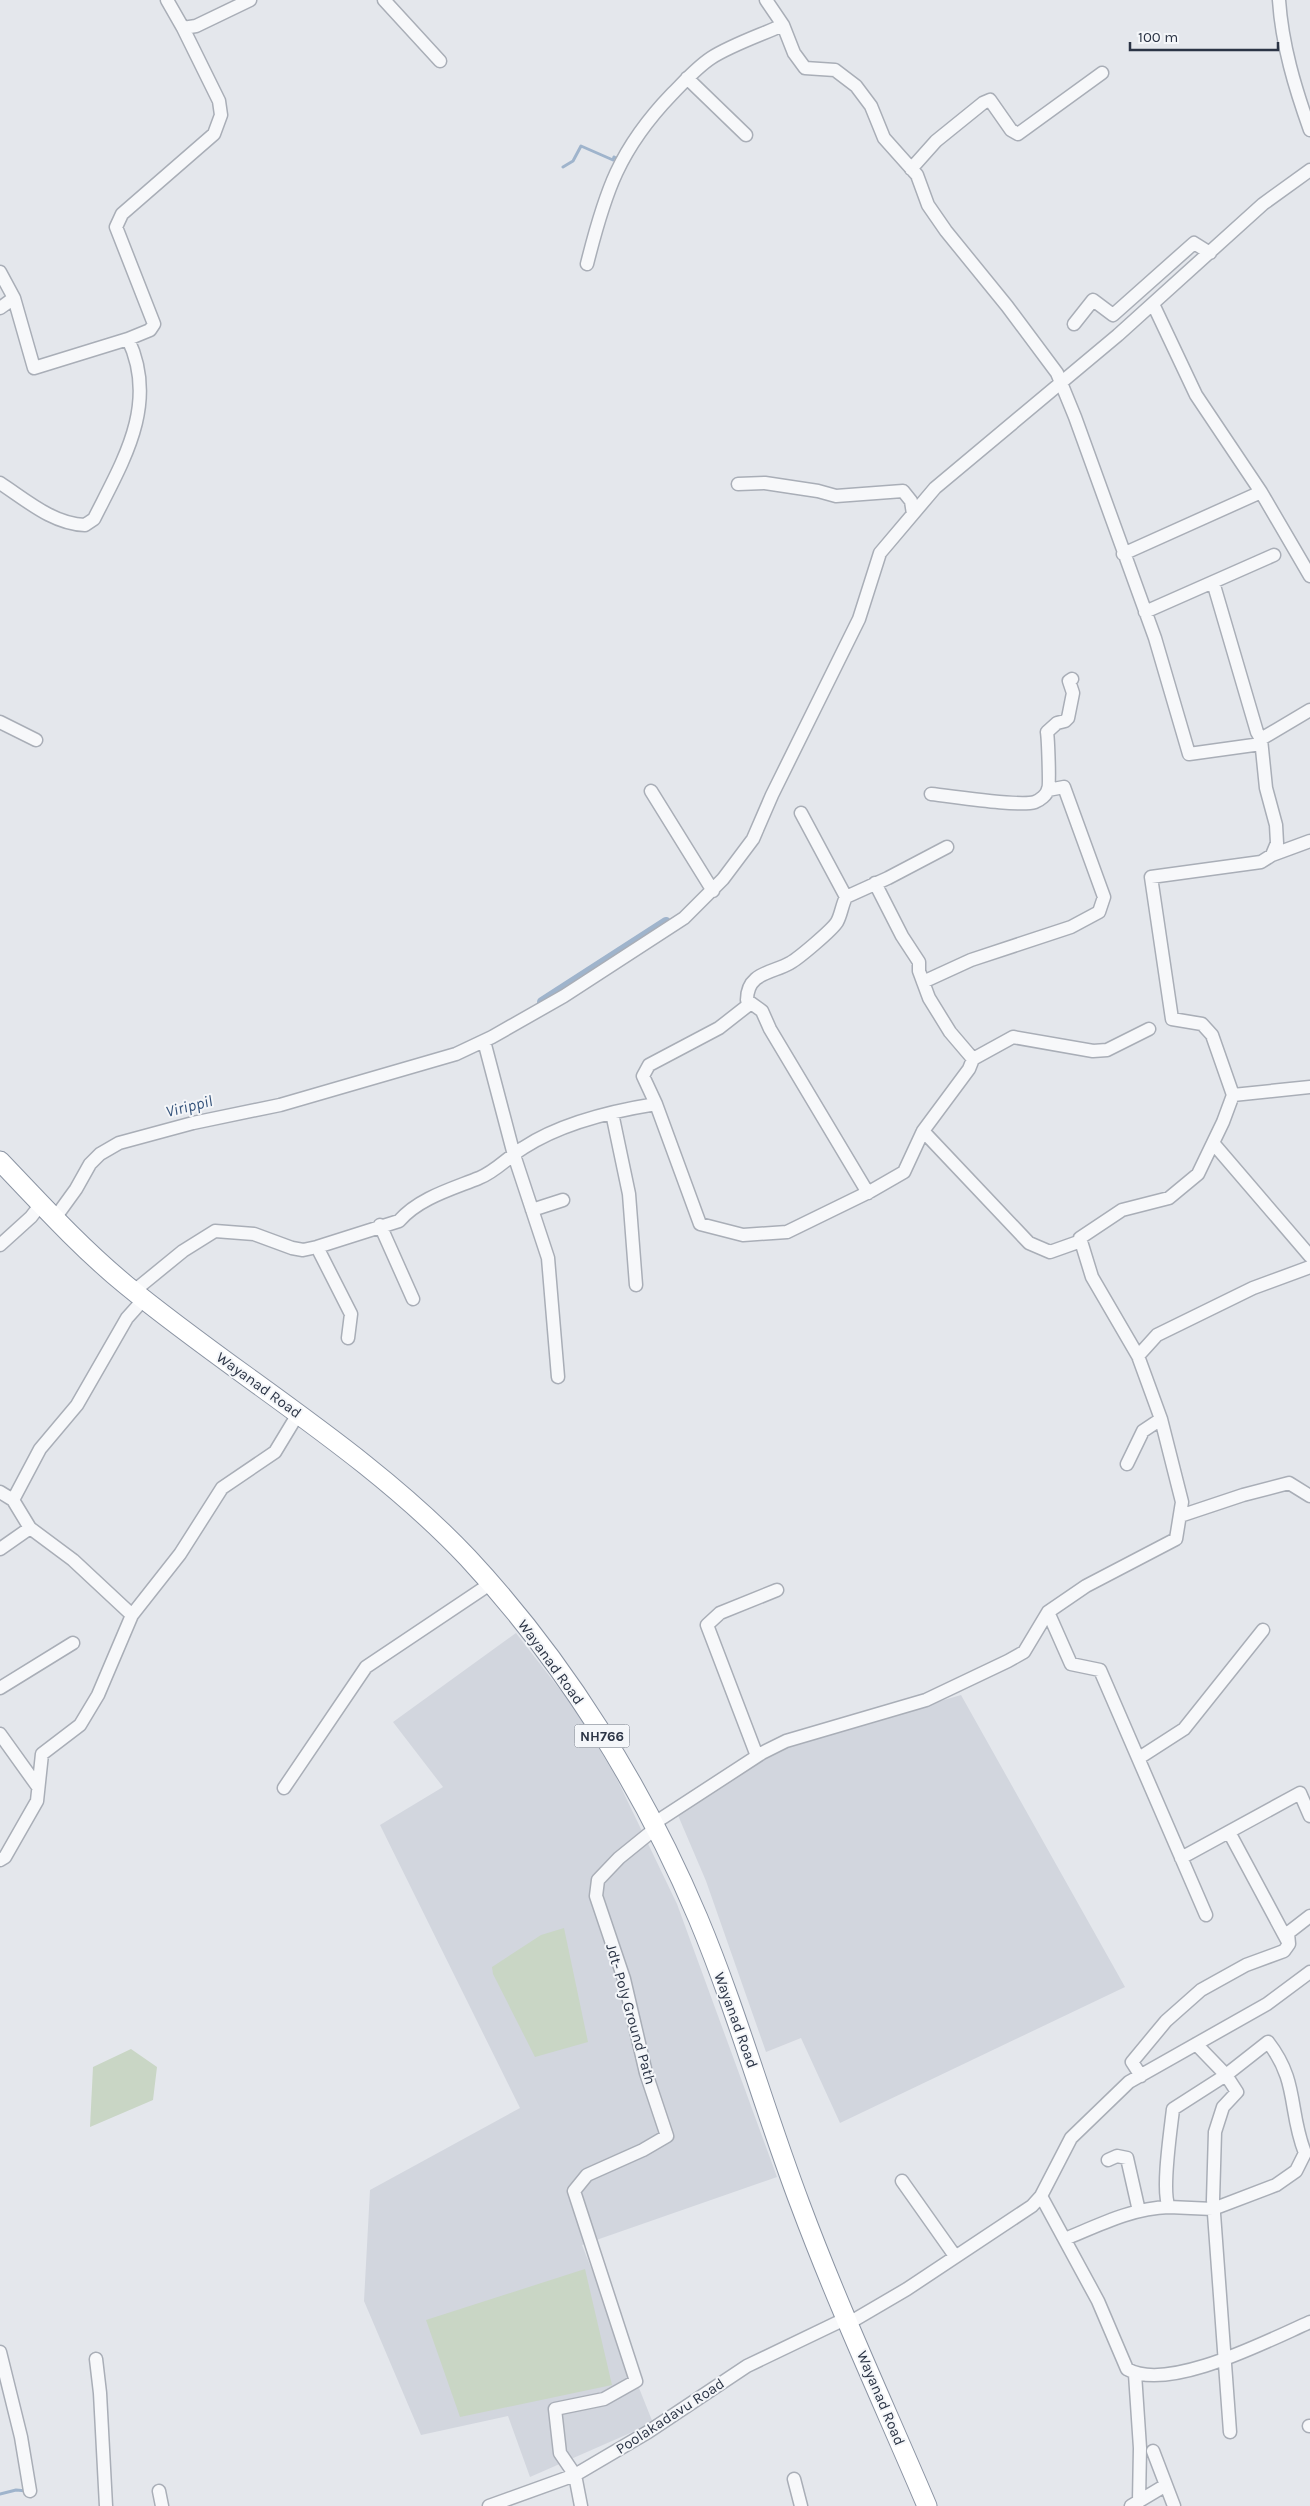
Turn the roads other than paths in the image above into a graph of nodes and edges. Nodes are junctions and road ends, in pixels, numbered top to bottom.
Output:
1 (168, 0) edge
2 (250, 0) edge
3 (384, 0) edge
4 (766, 0) edge
5 (1279, 0) edge
6 (783, 25) junction
7 (183, 28) junction
8 (440, 61) dead end
9 (1102, 73) dead end
10 (687, 78) junction
11 (1310, 130) edge
12 (746, 135) dead end
13 (911, 169) junction
14 (1310, 170) edge
15 (1210, 253) junction
16 (587, 264) dead end
17 (0, 272) edge
18 (14, 298) junction
19 (1153, 304) junction
20 (0, 308) edge
21 (1074, 324) dead end
22 (128, 339) junction
23 (1062, 382) junction
24 (0, 484) edge
25 (738, 484) dead end
26 (1260, 492) junction
27 (913, 514) junction
28 (1123, 554) junction
29 (1274, 555) dead end
30 (1310, 576) edge
31 (1213, 582) junction
32 (1145, 612) junction
33 (1072, 679) dead end
34 (1310, 710) edge
35 (0, 722) edge
36 (36, 740) dead end
37 (1261, 741) junction
38 (1048, 790) junction
39 (651, 791) dead end
40 (931, 794) dead end
41 (801, 813) dead end
42 (1310, 841) edge
43 (947, 847) dead end
44 (1272, 855) junction
45 (875, 883) junction
46 (712, 891) junction
47 (846, 897) junction
48 (923, 982) junction
49 (751, 1003) junction
50 (1149, 1029) dead end
51 (484, 1041) junction
52 (972, 1059) junction
53 (1310, 1087) edge
54 (1233, 1094) junction
55 (656, 1104) junction
56 (612, 1113) junction
57 (923, 1131) junction
58 (1213, 1143) junction
59 (514, 1155) junction
60 (0, 1162) edge
61 (868, 1193) junction
62 (563, 1200) dead end
63 (41, 1204) junction
64 (532, 1210) junction
65 (55, 1218) junction
66 (380, 1225) junction
67 (1081, 1241) junction
68 (0, 1244) edge
69 (317, 1247) junction
70 (1310, 1256) edge
71 (1310, 1267) edge
72 (636, 1286) dead end
73 (139, 1295) junction
74 (413, 1299) dead end
75 (348, 1338) dead end
76 (1138, 1356) junction
77 (558, 1377) dead end
78 (298, 1414) junction
79 (1161, 1419) junction
80 (1128, 1464) dead end
81 (4, 1496) edge
82 (1310, 1496) edge
83 (1180, 1516) junction
84 (30, 1528) junction
85 (0, 1549) edge
86 (490, 1584) junction
87 (777, 1590) dead end
88 (1048, 1612) junction
89 (132, 1614) junction
90 (1263, 1630) dead end
91 (73, 1643) dead end
92 (0, 1688) edge
93 (0, 1734) edge
94 (757, 1756) junction
95 (1139, 1758) junction
96 (38, 1787) junction
97 (284, 1788) dead end
98 (1310, 1816) edge
99 (655, 1826) junction
100 (1229, 1832) junction
101 (1181, 1858) junction
102 (0, 1860) edge
103 (1206, 1915) dead end
104 (1310, 1916) edge
105 (1289, 1944) junction
106 (1310, 1972) edge
107 (1196, 2044) junction
108 (1226, 2075) junction
109 (1141, 2076) junction
110 (1108, 2160) dead end
111 (902, 2181) dead end
112 (1041, 2196) junction
113 (1170, 2207) junction
114 (1214, 2209) junction
115 (1139, 2211) junction
116 (1065, 2239) junction
117 (955, 2256) junction
118 (848, 2321) junction
119 (1310, 2322) edge
120 (0, 2352) edge
121 (96, 2358) dead end
122 (1225, 2359) junction
123 (1135, 2374) junction
124 (1230, 2432) dead end
125 (1153, 2451) dead end
126 (575, 2475) junction
127 (794, 2479) dead end
128 (1166, 2485) junction
129 (30, 2491) dead end
130 (159, 2491) dead end
131 (1135, 2503) edge
132 (106, 2506) edge
133 (162, 2506) edge
134 (489, 2506) edge
135 (581, 2506) edge
136 (802, 2506) edge
137 (927, 2506) edge
138 (1174, 2506) edge

1 - 7 street
2 - 7 street
3 - 8 street
4 - 6 street
5 - 11 street
6 - 10 street
6 - 13 street
7 - 22 street
9 - 13 street
10 - 12 street
10 - 16 street
13 - 23 street
14 - 15 street
15 - 19 street
15 - 21 street
17 - 18 street
18 - 20 street
18 - 22 street
19 - 23 street
19 - 26 street
22 - 24 street
23 - 27 street
23 - 28 street
25 - 27 street
26 - 28 street
26 - 30 street
27 - 46 street
28 - 32 street
29 - 31 street
31 - 32 street
31 - 37 street
32 - 37 street
33 - 38 street
34 - 37 street
35 - 36 street
37 - 44 street
38 - 40 street
38 - 48 street
39 - 46 street
41 - 47 street
42 - 44 street
43 - 45 street
44 - 54 street
45 - 47 street
45 - 48 street
46 - 51 street
47 - 49 street
48 - 52 street
49 - 55 street
49 - 61 street
50 - 52 street
51 - 59 street
51 - 65 street
52 - 57 street
53 - 54 street
54 - 58 street
55 - 56 street
55 - 61 street
56 - 59 street
56 - 72 street
57 - 61 street
57 - 67 street
58 - 67 street
58 - 70 street
59 - 64 street
59 - 66 street
60 - 63 highway, Wayanad Road / NH766
62 - 64 street
63 - 65 highway, Wayanad Road / NH766
63 - 68 street
64 - 77 street
65 - 73 highway, Wayanad Road / NH766
66 - 69 street
66 - 74 street
67 - 76 street
69 - 73 street
69 - 75 street
71 - 76 street
73 - 78 highway, Wayanad Road / NH766
73 - 81 street
76 - 79 street
78 - 86 highway, Wayanad Road / NH766
78 - 89 street
79 - 80 street
79 - 83 street
81 - 84 street
82 - 83 street
83 - 88 street
84 - 85 street
84 - 89 street
86 - 97 street
86 - 99 highway, Wayanad Road / NH766
87 - 94 street
88 - 94 street, Jdt- Poly Ground Path
88 - 95 street
89 - 96 street
90 - 95 street
91 - 92 street
93 - 96 street
94 - 99 street, Jdt- Poly Ground Path
95 - 101 street
96 - 102 street
98 - 100 street
99 - 118 highway, Wayanad Road / NH766
99 - 126 street, Jdt- Poly Ground Path
100 - 101 street
100 - 105 street
101 - 103 street
104 - 105 street
105 - 109 street
106 - 107 street
107 - 108 street
107 - 109 street
108 - 113 street
108 - 114 street
108 - 114 street
109 - 112 street
110 - 115 street
111 - 117 street
112 - 116 street
112 - 117 street, Poolakadavu Road
113 - 114 street
113 - 115 street
114 - 122 street
115 - 116 street
116 - 123 street
117 - 118 street, Poolakadavu Road
118 - 126 street, Poolakadavu Road
118 - 137 highway, Wayanad Road / NH766
119 - 122 street
120 - 129 street
121 - 132 street
122 - 123 street
122 - 124 street
123 - 131 street
125 - 128 street
126 - 134 street, Poolakadavu Road
126 - 135 street
127 - 136 street
128 - 131 street
128 - 138 street
130 - 133 street

